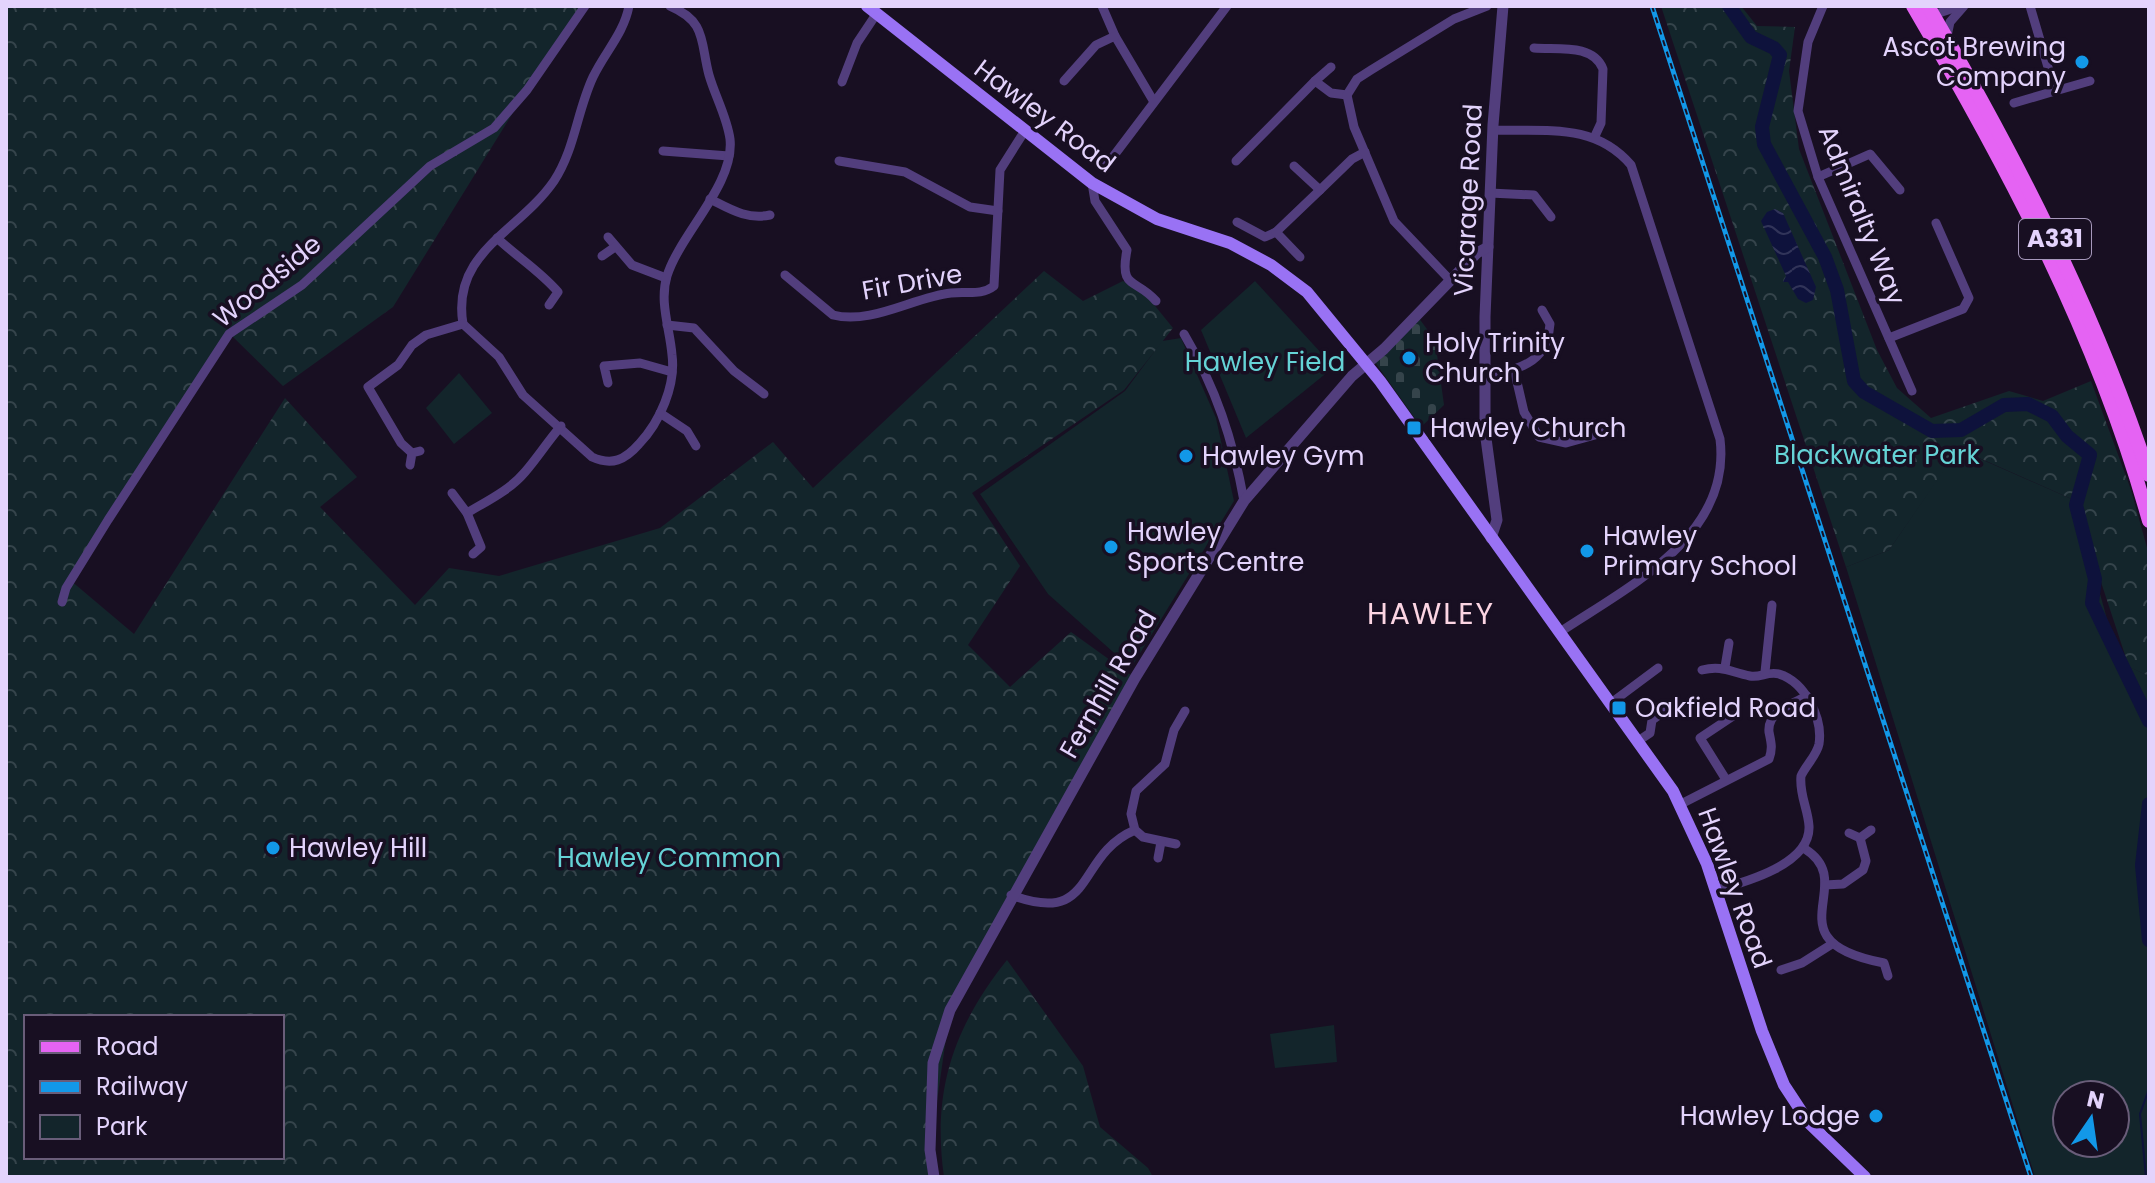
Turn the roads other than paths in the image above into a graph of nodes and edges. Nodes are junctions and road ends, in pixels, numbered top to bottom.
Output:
1 (585, 6) edge
2 (629, 6) edge
3 (670, 6) edge
4 (1102, 6) edge
5 (1227, 6) edge
6 (1487, 6) edge
7 (1503, 6) edge
8 (1823, 6) edge
9 (1913, 6) edge
10 (1962, 6) edge
11 (2030, 6) edge
12 (874, 9) edge
13 (1927, 14) edge
14 (1115, 36) junction
15 (1947, 38) junction
16 (1534, 48) dead end
17 (1331, 67) dead end
18 (1064, 81) dead end
19 (1315, 81) junction
20 (2090, 81) dead end
21 (842, 82) dead end
22 (2055, 91) junction
23 (1347, 95) junction
24 (1154, 102) junction
25 (2014, 103) dead end
26 (1493, 130) junction
27 (1024, 132) junction
28 (1595, 136) junction
29 (663, 151) dead end
30 (1365, 152) junction
31 (729, 156) junction
32 (839, 161) dead end
33 (1236, 161) dead end
34 (1106, 166) dead end
35 (1294, 166) dead end
36 (1818, 177) junction
37 (1092, 183) junction
38 (1320, 190) junction
39 (1900, 190) dead end
40 (1490, 193) junction
41 (710, 199) junction
42 (998, 211) junction
43 (770, 215) dead end
44 (1551, 217) dead end
45 (1237, 222) dead end
46 (1936, 223) dead end
47 (1276, 232) junction
48 (608, 237) dead end
49 (497, 238) junction
50 (615, 247) junction
51 (1488, 247) junction
52 (602, 256) dead end
53 (1300, 257) dead end
54 (785, 275) dead end
55 (666, 278) junction
56 (1450, 280) junction
57 (1156, 301) dead end
58 (549, 305) dead end
59 (1542, 310) dead end
60 (463, 324) junction
61 (667, 325) junction
62 (1184, 334) dead end
63 (1889, 338) junction
64 (1364, 367) junction
65 (1514, 369) junction
66 (672, 372) junction
67 (1484, 374) junction
68 (608, 383) dead end
69 (368, 387) junction
70 (1912, 391) dead end
71 (359, 393) dead end
72 (764, 394) dead end
73 (660, 413) junction
74 (561, 426) junction
75 (1613, 430) dead end
76 (696, 446) dead end
77 (410, 465) dead end
78 (2149, 475) edge
79 (452, 493) dead end
80 (1244, 501) junction
81 (467, 513) junction
82 (2149, 521) edge
83 (1491, 538) junction
84 (473, 554) dead end
85 (62, 602) dead end
86 (1772, 605) dead end
87 (1560, 632) junction
88 (1729, 643) dead end
89 (1725, 667) junction
90 (1658, 668) dead end
91 (1702, 670) dead end
92 (1765, 672) junction
93 (1807, 696) junction
94 (1611, 703) junction
95 (1666, 710) dead end
96 (1185, 711) dead end
97 (1733, 716) dead end
98 (1638, 741) junction
99 (1725, 778) junction
100 (1681, 804) junction
101 (1135, 830) junction
102 (1871, 830) dead end
103 (1849, 833) dead end
104 (1860, 838) junction
105 (1161, 842) junction
106 (1176, 844) dead end
107 (1805, 849) junction
108 (1158, 858) dead end
109 (1825, 885) junction
110 (1716, 890) junction
111 (1011, 895) junction
112 (1832, 944) junction
113 (1781, 970) dead end
114 (1888, 976) dead end
115 (934, 1177) edge
116 (1865, 1177) edge

1 - 85 street, Woodside
2 - 49 street
3 - 31 street
4 - 14 street
5 - 24 street
6 - 23 street
7 - 26 street, Vicarage Road
8 - 36 street, Admiralty Way
9 - 13 main road, A331
10 - 13 street
10 - 15 street
11 - 22 street
12 - 21 street
12 - 27 main road, Hawley Road
13 - 15 main road, A331
13 - 82 main road, A331
14 - 18 street
14 - 24 street
15 - 78 main road, A331
16 - 28 street
17 - 19 street
19 - 23 street
19 - 33 street
20 - 22 street
22 - 25 street
23 - 30 street
24 - 34 street
26 - 28 street
26 - 40 street, Vicarage Road
27 - 37 main road, Hawley Road
27 - 42 street, Fir Drive
28 - 87 street
29 - 31 street
30 - 38 street
30 - 56 street
31 - 41 street
32 - 42 street
35 - 38 street
36 - 39 street
36 - 63 street, Admiralty Way
37 - 57 street
37 - 64 main road, Hawley Road
38 - 47 street
40 - 44 street
40 - 51 street, Vicarage Road
41 - 43 street
41 - 55 street
42 - 54 street, Fir Drive
45 - 47 street
46 - 63 street
47 - 53 street
48 - 50 street
49 - 58 street
49 - 60 street
50 - 52 street
50 - 55 street
51 - 56 street, Fernhill Road
51 - 67 street, Vicarage Road
55 - 61 street
56 - 64 street, Fernhill Road
59 - 65 street
60 - 69 street
60 - 74 street
61 - 66 street
61 - 72 street
62 - 80 street
63 - 70 street, Admiralty Way
64 - 80 street, Fernhill Road
64 - 83 main road, Hawley Road
65 - 67 street
65 - 75 street
66 - 68 street
66 - 73 street
67 - 83 street, Vicarage Road
69 - 71 street
69 - 77 street
73 - 74 street
73 - 76 street
74 - 81 street
79 - 81 street
80 - 111 street, Fernhill Road
81 - 84 street
83 - 87 main road, Hawley Road
86 - 92 street
87 - 94 main road, Hawley Road
88 - 89 street
89 - 91 street
89 - 92 street
90 - 94 street
92 - 93 street
93 - 99 street
93 - 107 street
94 - 98 main road, Hawley Road
95 - 98 street
96 - 101 street
97 - 99 street
98 - 100 main road, Hawley Road
99 - 100 street
100 - 110 main road, Hawley Road
101 - 105 street
101 - 111 street
102 - 104 street
103 - 104 street
104 - 109 street
105 - 106 street
105 - 108 street
107 - 109 street
107 - 110 street
109 - 112 street
110 - 116 main road, Hawley Road
111 - 115 street, Fernhill Road
112 - 113 street
112 - 114 street

